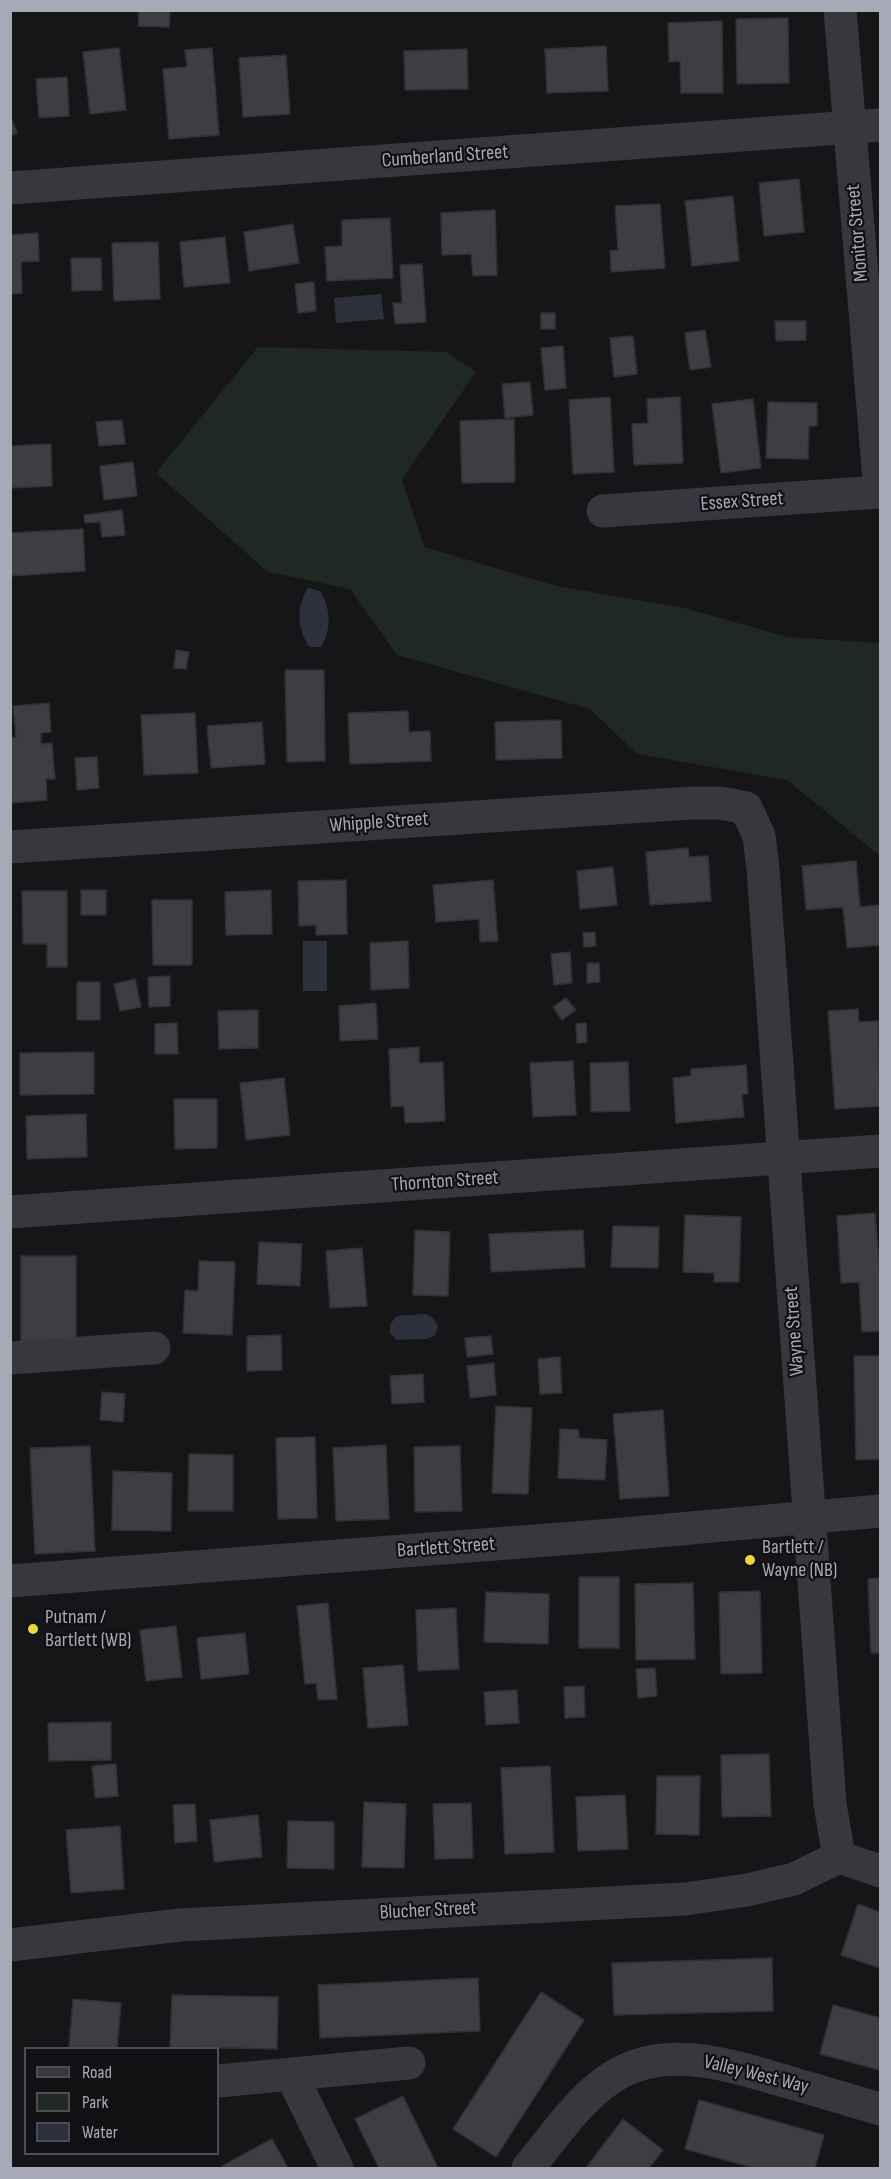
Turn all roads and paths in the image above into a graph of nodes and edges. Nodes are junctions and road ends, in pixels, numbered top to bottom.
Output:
1 (840, 10) edge
2 (880, 125) edge
3 (848, 128) junction
4 (10, 188) edge
5 (880, 492) edge
6 (603, 511) dead end
7 (746, 808) joint
8 (10, 847) edge
9 (880, 1151) edge
10 (783, 1158) junction
11 (10, 1212) edge
12 (154, 1348) dead end
13 (10, 1359) edge
14 (880, 1511) edge
15 (808, 1516) junction
16 (10, 1581) edge
17 (839, 1857) junction
18 (880, 1871) edge
19 (10, 1945) edge
20 (409, 2063) dead end
21 (291, 2074) junction
22 (219, 2081) edge
23 (880, 2109) edge
24 (338, 2169) edge
25 (528, 2169) edge

1 - 3 street, Monitor Street
2 - 3 street, Cumberland Street
3 - 4 street, Cumberland Street
3 - 5 street, Monitor Street
5 - 6 street, Essex Street
7 - 8 street, Whipple Street
7 - 10 street, Wayne Street
9 - 10 street, Thornton Street
10 - 11 street, Thornton Street
10 - 15 street, Wayne Street
12 - 13 street
14 - 15 street, Bartlett Street
15 - 16 street, Bartlett Street
15 - 17 street, Wayne Street
17 - 18 street
17 - 19 street, Blucher Street
20 - 21 street
21 - 22 street
21 - 24 street
23 - 25 street, Valley West Way

